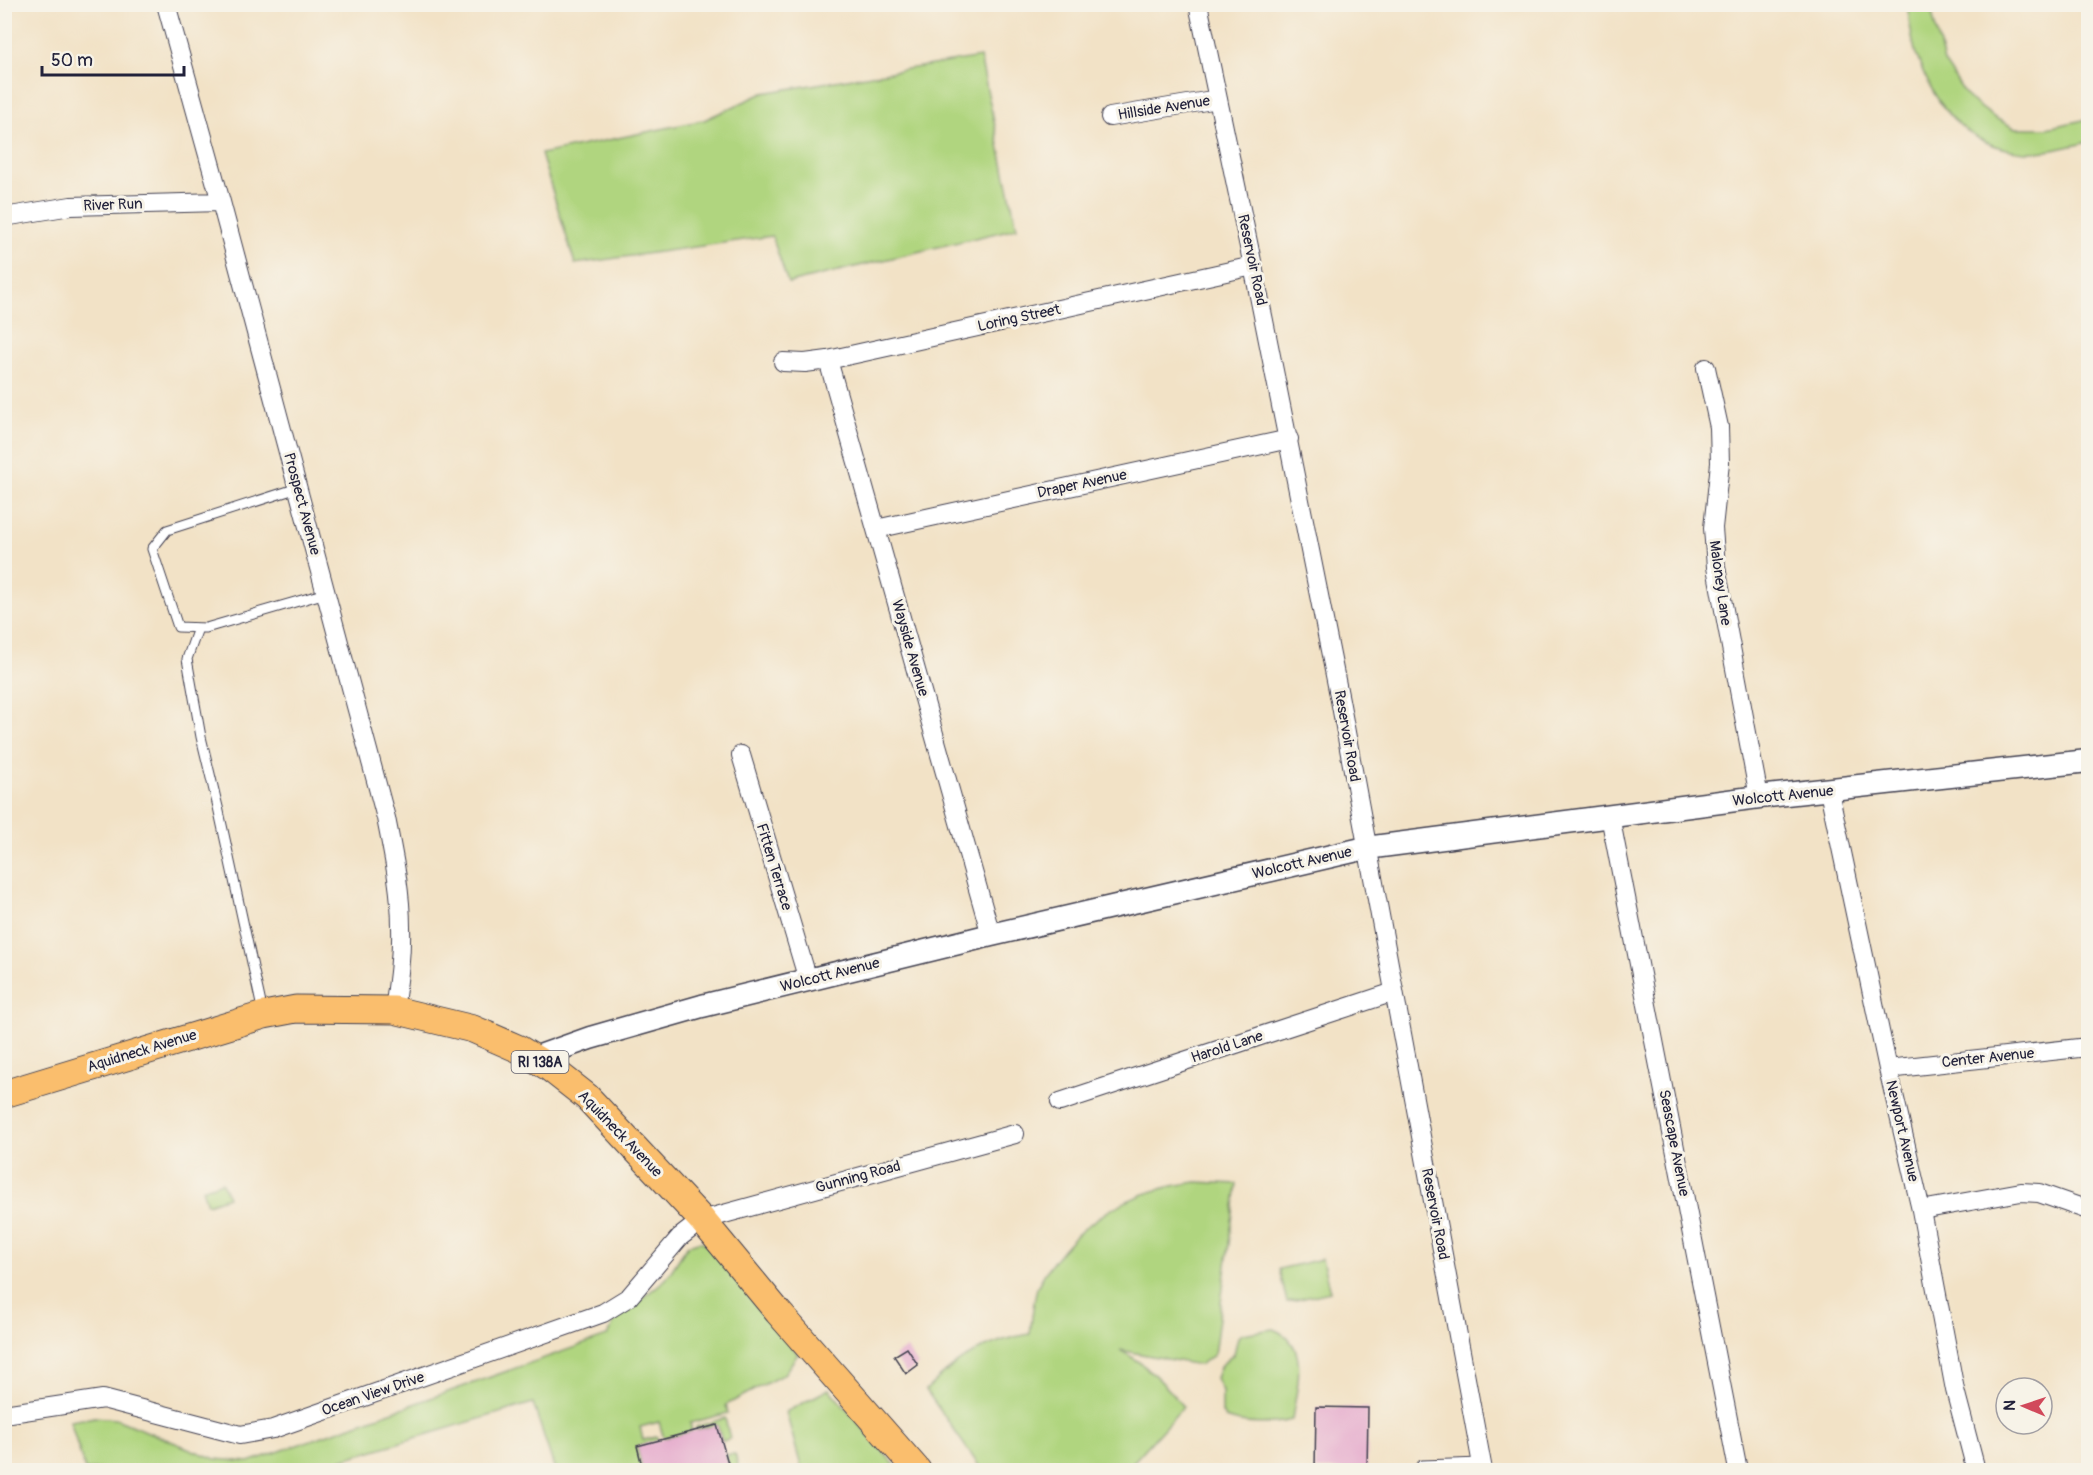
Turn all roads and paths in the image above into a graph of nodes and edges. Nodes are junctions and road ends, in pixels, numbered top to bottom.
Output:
1 (166, 4) edge
2 (1198, 4) edge
3 (1218, 99) junction
4 (1110, 117) dead end
5 (221, 202) junction
6 (4, 217) edge
7 (1253, 266) junction
8 (828, 360) junction
9 (783, 362) dead end
10 (1706, 368) dead end
11 (1289, 439) junction
12 (298, 488) junction
13 (876, 529) junction
14 (326, 593) junction
15 (198, 628) junction
16 (741, 755) dead end
17 (2088, 762) edge
18 (1829, 791) junction
19 (1759, 797) junction
20 (1611, 816) junction
21 (1366, 848) junction
22 (991, 935) junction
23 (808, 980) junction
24 (1394, 992) junction
25 (394, 1010) junction
26 (264, 1015) junction
27 (2088, 1047) edge
28 (534, 1059) junction
29 (1888, 1069) junction
30 (4, 1094) edge
31 (1060, 1102) dead end
32 (1015, 1134) dead end
33 (1921, 1210) junction
34 (2088, 1210) edge
35 (702, 1220) junction
36 (4, 1414) edge
37 (1483, 1467) edge
38 (917, 1470) edge
39 (1417, 1470) edge
40 (1738, 1470) edge
41 (1976, 1470) edge

1 - 5 street, Prospect Avenue
2 - 3 street, Reservoir Road
3 - 4 street, Hillside Avenue
3 - 7 street, Reservoir Road
5 - 6 street, River Run
5 - 12 street, Prospect Avenue
7 - 8 street, Loring Street
7 - 11 street, Reservoir Road
8 - 9 street, Loring Street
8 - 13 street, Wayside Avenue
10 - 19 street, Maloney Lane
11 - 13 street, Draper Avenue
11 - 21 street, Reservoir Road
12 - 14 street, Prospect Avenue
12 - 15 lane
13 - 22 street, Wayside Avenue
14 - 15 lane
14 - 25 street, Prospect Avenue
15 - 26 lane
16 - 23 street, Fitten Terrace
17 - 18 street, Wolcott Avenue
18 - 19 street, Wolcott Avenue
18 - 29 street, Newport Avenue
19 - 20 street, Wolcott Avenue
20 - 21 street, Wolcott Avenue
20 - 40 street, Seascape Avenue
21 - 22 street, Wolcott Avenue
21 - 24 street, Reservoir Road
22 - 23 street, Wolcott Avenue
23 - 28 street, Wolcott Avenue
24 - 31 street, Harold Lane
24 - 37 street, Reservoir Road
25 - 26 main road, Aquidneck Avenue / RI 138A
25 - 28 main road, Aquidneck Avenue / RI 138A
26 - 30 main road, Aquidneck Avenue / RI 138A
27 - 29 street, Center Avenue
28 - 35 main road, Aquidneck Avenue / RI 138A
29 - 33 street, Newport Avenue
32 - 35 street, Gunning Road
33 - 34 street
33 - 41 street, Newport Avenue
35 - 36 street, Ocean View Drive
35 - 38 main road, Aquidneck Avenue / RI 138A
37 - 39 lane

